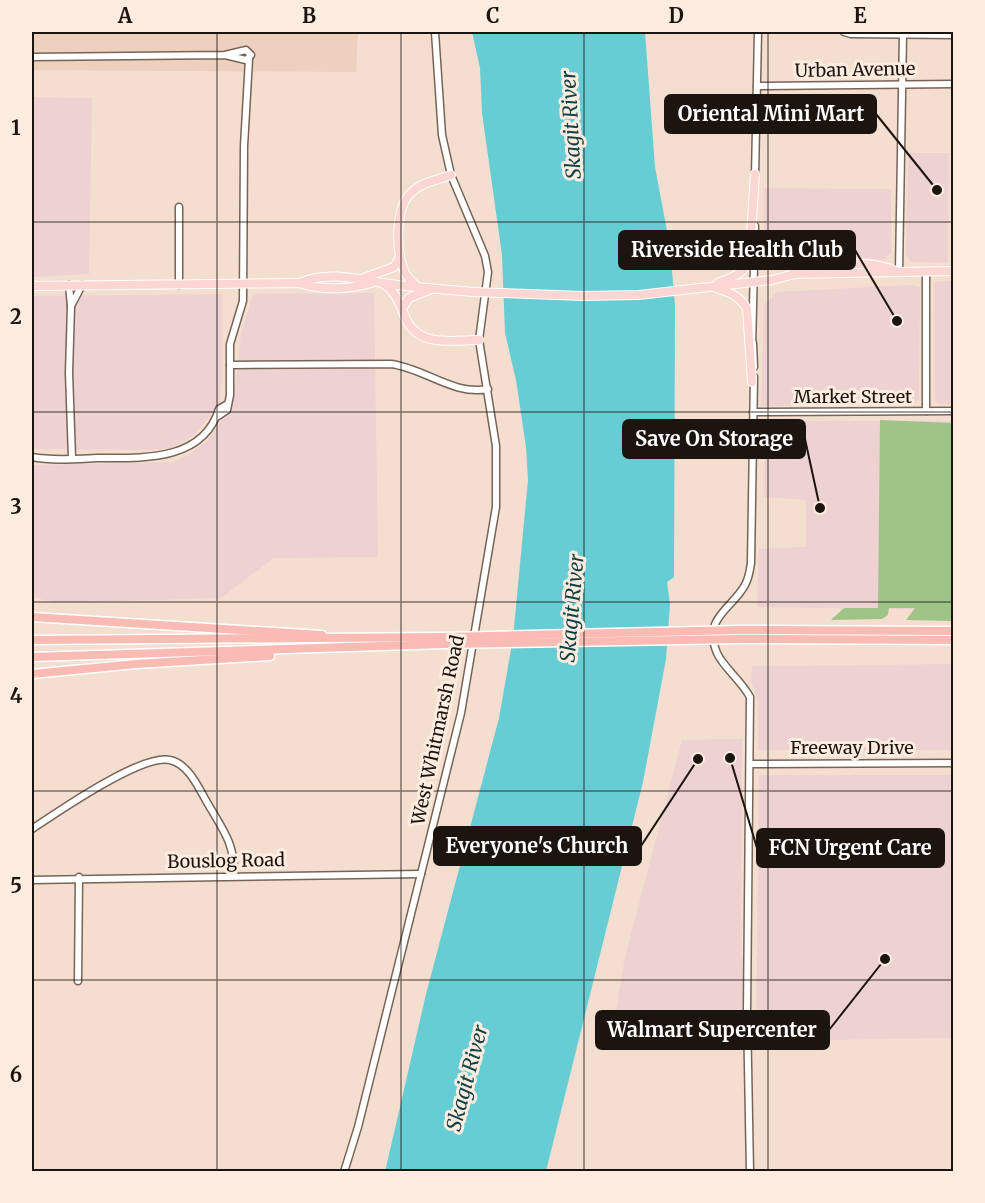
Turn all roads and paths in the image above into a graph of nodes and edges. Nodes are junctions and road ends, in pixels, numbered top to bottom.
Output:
1 (435, 32) edge
2 (758, 32) edge
3 (844, 32) edge
4 (903, 34) junction
5 (954, 35) edge
6 (32, 57) edge
7 (954, 84) edge
8 (903, 85) junction
9 (757, 86) junction
10 (755, 174) junction
11 (450, 175) junction
12 (178, 207) dead end
13 (400, 257) junction
14 (754, 265) junction
15 (852, 265) junction
16 (954, 271) edge
17 (899, 272) junction
18 (926, 272) junction
19 (792, 274) junction
20 (363, 278) junction
21 (379, 282) junction
22 (243, 283) junction
23 (299, 283) junction
24 (69, 285) junction
25 (82, 285) junction
26 (179, 285) junction
27 (32, 286) edge
28 (711, 286) junction
29 (418, 287) junction
30 (432, 288) junction
31 (71, 306) junction
32 (403, 307) junction
33 (479, 340) junction
34 (230, 365) junction
35 (753, 384) junction
36 (488, 389) junction
37 (926, 411) junction
38 (954, 411) edge
39 (753, 412) junction
40 (32, 457) edge
41 (72, 458) junction
42 (32, 617) edge
43 (953, 634) edge
44 (358, 638) junction
45 (32, 640) edge
46 (445, 641) junction
47 (402, 646) junction
48 (32, 657) edge
49 (32, 674) edge
50 (954, 763) edge
51 (750, 764) junction
52 (32, 829) edge
53 (421, 874) junction
54 (234, 875) junction
55 (79, 877) junction
56 (32, 880) edge
57 (78, 981) dead end
58 (344, 1172) edge
59 (750, 1172) edge

1 - 11 street, West Whitmarsh Road
2 - 9 street
3 - 4 street
4 - 5 street
4 - 8 street
6 - 22 street
7 - 8 street, Urban Avenue
8 - 9 street, Urban Avenue
8 - 17 street
9 - 10 street
10 - 14 street
10 - 28 main road
11 - 13 main road
11 - 33 street, West Whitmarsh Road
12 - 26 street
13 - 20 main road
13 - 29 main road
14 - 15 main road
14 - 35 street
15 - 17 main road
15 - 19 main road
16 - 18 main road
17 - 18 main road
17 - 19 main road
18 - 37 street
19 - 28 main road, bridge
20 - 21 main road
20 - 23 main road
21 - 23 main road
21 - 29 main road
21 - 32 main road
22 - 23 main road
22 - 26 main road
22 - 34 street
24 - 25 main road
24 - 27 main road
24 - 31 street
25 - 26 main road
25 - 31 street
28 - 30 main road, bridge
28 - 35 main road
29 - 30 main road
30 - 32 main road
31 - 41 street
32 - 33 main road
33 - 36 street, West Whitmarsh Road
34 - 36 street
34 - 41 street
35 - 39 street
36 - 53 street, West Whitmarsh Road
37 - 38 street, Market Street
37 - 39 street, Market Street
39 - 51 street
40 - 41 street
42 - 44 highway
43 - 46 highway, bridge
44 - 45 highway
44 - 46 highway
46 - 47 highway
47 - 48 highway
47 - 49 highway
50 - 51 street, Freeway Drive
51 - 59 street
52 - 54 street
53 - 54 street, Bouslog Road
53 - 58 street, West Whitmarsh Road
54 - 55 street, Bouslog Road
55 - 56 street, Bouslog Road
55 - 57 street

